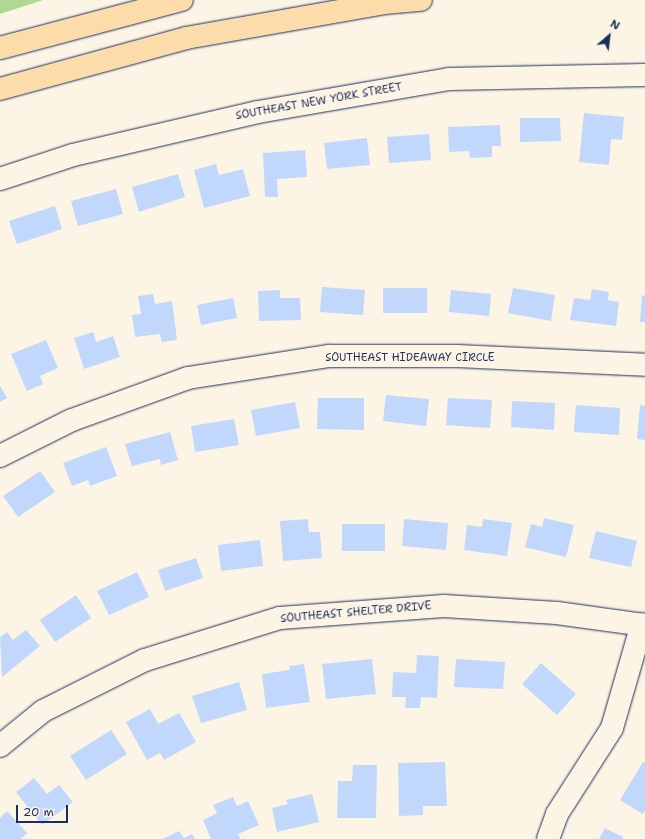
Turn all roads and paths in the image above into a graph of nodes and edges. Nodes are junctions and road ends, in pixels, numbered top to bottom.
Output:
1 (182, 0) edge
2 (420, 0) edge
3 (0, 48) edge
4 (645, 76) edge
5 (0, 88) edge
6 (0, 179) edge
7 (645, 365) edge
8 (0, 456) edge
9 (644, 624) edge
10 (0, 746) edge
11 (548, 839) edge

1 - 3 main road
2 - 5 main road
4 - 6 street, SOUTHEAST NEW YORK STREET
7 - 8 street, SOUTHEAST HIDEAWAY CIRCLE
9 - 10 street, SOUTHEAST SHELTER DRIVE
9 - 11 street

